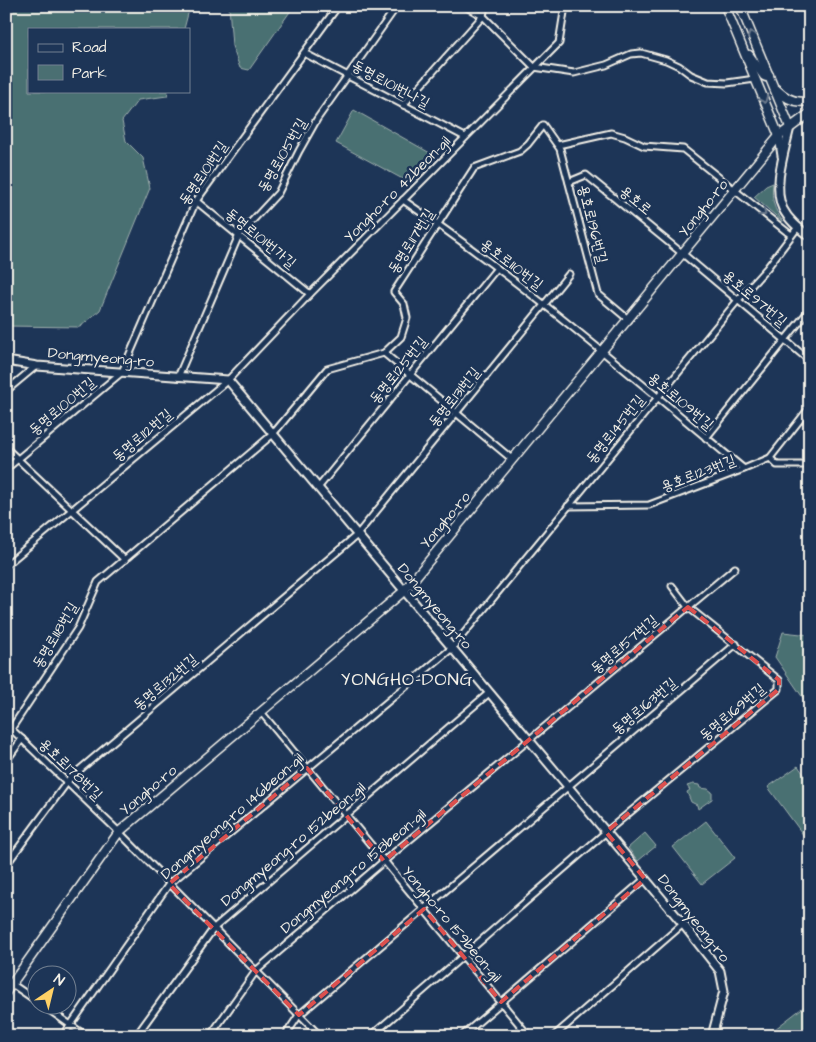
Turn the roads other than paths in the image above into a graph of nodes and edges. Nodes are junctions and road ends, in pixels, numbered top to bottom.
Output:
1 (338, 6) edge
2 (397, 6) edge
3 (465, 6) edge
4 (485, 6) edge
5 (565, 6) edge
6 (725, 6) edge
7 (740, 6) edge
8 (483, 16) junction
9 (744, 51) junction
10 (304, 53) junction
11 (534, 68) junction
12 (769, 74) junction
13 (348, 76) junction
14 (756, 79) junction
15 (774, 86) junction
16 (810, 100) edge
17 (403, 105) junction
18 (810, 113) edge
19 (543, 125) joint
20 (790, 127) junction
21 (779, 136) junction
22 (465, 137) junction
23 (558, 145) junction
24 (783, 162) junction
25 (569, 182) junction
26 (735, 192) junction
27 (403, 200) junction
28 (196, 201) junction
29 (437, 223) junction
30 (798, 227) junction
31 (791, 235) junction
32 (239, 236) junction
33 (810, 237) edge
34 (684, 254) junction
35 (497, 268) junction
36 (570, 274) dead end
37 (310, 294) junction
38 (738, 300) junction
39 (544, 305) junction
40 (810, 309) edge
41 (629, 320) junction
42 (785, 339) junction
43 (603, 352) junction
44 (384, 353) junction
45 (810, 360) edge
46 (6, 361) edge
47 (36, 366) junction
48 (122, 372) junction
49 (410, 375) junction
50 (178, 377) junction
51 (228, 380) junction
52 (6, 391) edge
53 (657, 397) junction
54 (810, 407) edge
55 (456, 413) junction
56 (273, 434) junction
57 (706, 438) junction
58 (6, 448) edge
59 (770, 458) junction
60 (18, 459) junction
61 (513, 460) junction
62 (810, 462) edge
63 (6, 469) edge
64 (744, 469) junction
65 (318, 488) junction
66 (568, 506) junction
67 (72, 510) junction
68 (357, 535) junction
69 (125, 560) junction
70 (6, 565) edge
71 (735, 568) dead end
72 (672, 586) dead end
73 (404, 591) junction
74 (688, 607) junction
75 (736, 644) junction
76 (452, 648) junction
77 (489, 693) junction
78 (261, 712) junction
79 (6, 724) edge
80 (11, 729) junction
81 (22, 739) junction
82 (529, 740) junction
83 (6, 761) edge
84 (307, 768) junction
85 (66, 781) junction
86 (568, 787) junction
87 (346, 815) junction
88 (119, 832) junction
89 (606, 832) junction
90 (384, 861) junction
91 (6, 865) edge
92 (645, 879) junction
93 (170, 884) junction
94 (424, 909) junction
95 (682, 924) junction
96 (214, 928) junction
97 (463, 956) junction
98 (256, 970) junction
99 (9, 982) edge
100 (6, 992) edge
101 (28, 995) edge
102 (501, 1002) junction
103 (55, 1014) edge
104 (300, 1015) junction
105 (70, 1025) junction
106 (63, 1036) edge
107 (86, 1036) edge
108 (136, 1036) edge
109 (210, 1036) edge
110 (285, 1036) edge
111 (320, 1036) edge
112 (371, 1036) edge
113 (462, 1036) edge
114 (529, 1036) edge
115 (554, 1036) edge
116 (712, 1036) edge

1 - 10 street, 동명로101번길
2 - 13 street, 동명로105번길
3 - 8 street
4 - 8 street
5 - 11 street, Yongho-ro 42beon-gil
6 - 9 main road
12 -> 7 main road
8 - 11 street
8 - 17 street
9 - 12 main road
9 - 14 main road
10 - 13 street, 동명로101번나길
10 - 28 street, 동명로101번길
11 - 14 street
11 - 22 street, Yongho-ro 42beon-gil
12 - 15 main road
13 - 17 street, 동명로101번나길
13 - 32 street, 동명로105번길
14 -> 21 main road
15 - 16 main road
15 - 20 main road
17 - 22 street, 동명로101번나길
18 - 20 main road, Yongho-ro
19 - 23 street, 용호로196번길
19 - 29 street, 동명로117번길
20 - 21 main road, Yongho-ro
20 - 24 street
21 - 24 street
21 - 26 main road, Yongho-ro
22 - 27 street, Yongho-ro 42beon-gil
23 - 25 street, 용호로196번길
23 - 26 street
24 - 30 street
25 - 34 street, 용호로
25 - 41 street, 용호로196번길
26 -> 31 street
26 - 34 main road, Yongho-ro
27 - 29 street, 용호로110번길
27 - 37 street, Yongho-ro 42beon-gil
28 - 32 street, 동명로101번가길
28 - 48 street, 동명로101번길
29 - 35 street, 용호로110번길
29 - 44 street, 동명로117번길
30 - 31 street, 동명로145번길
30 - 33 street
31 - 38 street, 동명로145번길
32 - 37 street, 동명로101번가길
32 - 50 street, 동명로105번길
34 - 38 street, 용호로97번길
34 - 41 main road, Yongho-ro
35 - 39 street, 용호로110번길
35 - 49 street, 동명로125번길
36 - 39 street, 동명로131번길
37 - 51 street, Yongho-ro 42beon-gil
38 - 42 street, 용호로97번길
38 - 53 street, 동명로145번길
39 - 43 street, 용호로110번길
39 - 55 street, 동명로131번길
40 - 42 street
41 - 43 main road, Yongho-ro
42 - 45 street, 용호로97번길
42 - 57 street
43 - 53 street, 용호로109번길
43 - 61 main road, Yongho-ro
44 - 49 street
44 - 56 street
46 - 47 street, Dongmyeong-ro
47 - 48 street, Dongmyeong-ro
47 - 52 street
48 - 50 street, Dongmyeong-ro
48 - 60 street, 동명로100번길
49 - 55 street
49 - 65 street, 동명로125번길
50 - 51 street, Dongmyeong-ro
51 - 56 street, Dongmyeong-ro
51 - 67 street, 동명로112번길
53 - 57 street, 용호로109번길
53 - 66 street, 동명로145번길
54 - 59 street, 용호로123번길
55 - 61 street
55 - 68 street, 동명로131번길
56 - 65 street, Dongmyeong-ro
56 - 69 street, 동명로118번길
57 - 64 street, 용호로109번길
58 - 60 street
59 - 62 street
59 - 64 street, 용호로123번길
60 - 63 street, 동명로100번길
60 - 67 street
61 - 73 main road, Yongho-ro
64 - 66 street, 용호로123번길
65 - 68 street, Dongmyeong-ro
66 - 76 street, 동명로145번길
67 - 69 street
67 - 70 street, 동명로112번길
68 - 73 street, Dongmyeong-ro
68 - 85 street, 동명로132번길
69 - 80 street, 동명로118번길
71 - 74 street, 동명로157번길
72 - 74 street, 동명로169번길
73 - 76 street, Dongmyeong-ro
73 - 78 main road, Yongho-ro
74 - 75 street, 동명로169번길
74 - 82 street, 동명로157번길
75 - 86 street, 동명로163번길
75 - 89 street, 동명로169번길
76 - 77 street, Dongmyeong-ro
76 - 84 street, Dongmyeong-ro 146beon-gil
77 - 82 street, Dongmyeong-ro
77 - 87 street, Dongmyeong-ro 152beon-gil
78 - 84 street, Yongho-ro 159beon-gil
78 - 88 main road, Yongho-ro
79 - 80 street, 용호로178번길
80 - 81 street, 용호로178번길
81 - 83 street
81 - 85 street, 용호로178번길
82 - 86 street, Dongmyeong-ro
82 - 90 street, Dongmyeong-ro 158beon-gil
84 - 87 street, Yongho-ro 159beon-gil
84 - 93 street, Dongmyeong-ro 146beon-gil
85 - 88 street, 용호로178번길
85 - 91 street, 동명로132번길
86 - 89 street, Dongmyeong-ro
86 - 94 street, 동명로163번길
87 - 90 street, Yongho-ro 159beon-gil
87 - 96 street, Dongmyeong-ro 152beon-gil
88 - 93 street, 용호로178번길
88 - 99 main road, Yongho-ro
89 - 92 street, Dongmyeong-ro
89 - 97 street
90 - 94 street, Yongho-ro 159beon-gil
90 - 98 street, Dongmyeong-ro 158beon-gil
92 - 95 street, Dongmyeong-ro
92 - 102 street
93 - 96 street, 용호로178번길
93 - 105 street, Dongmyeong-ro 146beon-gil
94 - 97 street, Yongho-ro 159beon-gil
94 - 104 street, 동명로163번길
95 - 115 street
95 - 116 street, Dongmyeong-ro
96 - 98 street, 용호로178번길
96 - 108 street, Dongmyeong-ro 152beon-gil
97 - 102 street, Yongho-ro 159beon-gil
97 - 112 street
98 - 104 street, 용호로178번길
98 - 109 street, Dongmyeong-ro 158beon-gil
99 - 100 main road, Yongho-ro
99 - 101 street
102 - 113 street
102 - 114 street, Yongho-ro 159beon-gil
103 - 105 street
104 - 110 street, 동명로163번길
104 - 111 street, 용호로178번길
105 - 106 street, Dongmyeong-ro 146beon-gil
105 - 107 street

